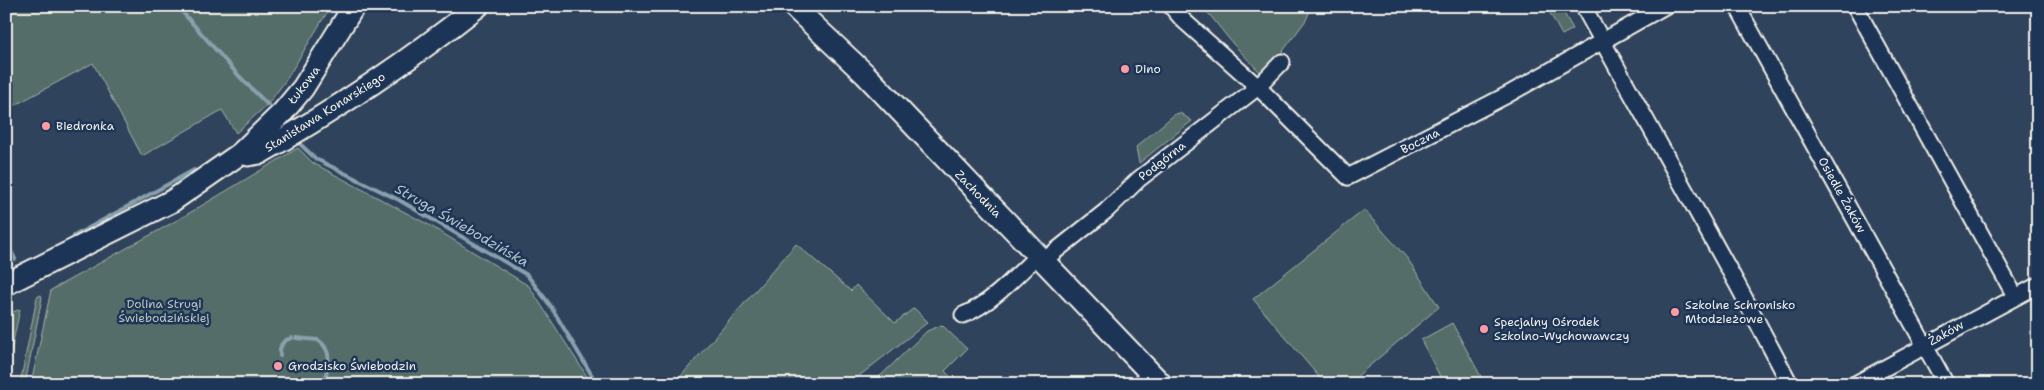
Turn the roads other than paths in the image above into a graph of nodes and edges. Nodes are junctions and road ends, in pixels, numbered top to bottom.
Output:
1 (354, 6) edge
2 (478, 6) edge
3 (794, 6) edge
4 (1171, 6) edge
5 (1583, 6) edge
6 (1666, 6) edge
7 (1737, 6) edge
8 (1855, 6) edge
9 (1602, 42) junction
10 (1282, 62) dead end
11 (1258, 87) junction
12 (241, 153) junction
13 (1040, 258) junction
14 (6, 284) edge
15 (2038, 285) edge
16 (2015, 296) junction
17 (963, 314) dead end
18 (1925, 345) junction
19 (1161, 384) edge
20 (1790, 384) edge
21 (1855, 384) edge
22 (1946, 384) edge

1 - 12 street, Łukowa
2 - 12 street, Stanisława Konarskiego
3 - 13 street, Zachodnia
4 - 11 street
5 - 9 street
6 - 9 street
7 - 18 street, Osiedle Żaków
8 - 16 street
9 - 11 street, Boczna
9 - 20 street
10 - 11 street, Podgórna
11 - 13 street, Podgórna
12 - 14 street, Stanisława Konarskiego
13 - 17 street, Podgórna
13 - 19 street, Zachodnia
15 - 16 street, Żaków
16 - 18 street, Żaków
18 - 21 street, Żaków
18 - 22 street, Osiedle Żaków

